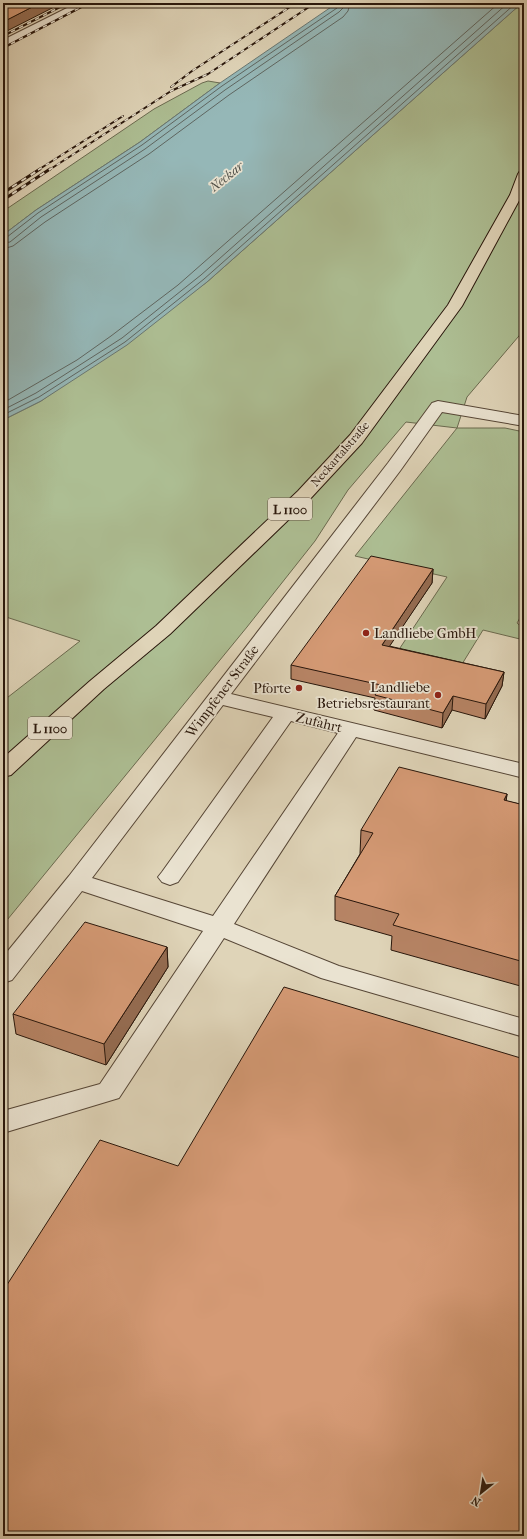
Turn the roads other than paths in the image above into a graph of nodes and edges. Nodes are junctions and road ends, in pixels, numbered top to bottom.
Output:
1 (70, 3) edge
2 (82, 4) edge
3 (3, 44) edge
4 (524, 174) edge
5 (524, 421) edge
6 (97, 685) junction
7 (217, 697) junction
8 (286, 714) junction
9 (351, 729) junction
10 (3, 752) edge
11 (3, 770) edge
12 (524, 771) edge
13 (170, 877) dead end
14 (77, 881) junction
15 (219, 927) junction
16 (3, 974) edge
17 (524, 1028) edge
18 (3, 1122) edge

1 - 2 street
2 - 3 street
4 - 6 main road, Neckartalstraße / L 1100
5 - 7 street, Wimpfener Straße
6 - 10 main road, Neckartalstraße / L 1100
6 - 11 main road, Neckartalstraße / L 1100
7 - 8 street, Zufahrt
7 - 14 street, Wimpfener Straße
8 - 9 street, Zufahrt
8 - 13 street
9 - 12 street, Zufahrt
9 - 15 street
14 - 15 street
14 - 16 street, Wimpfener Straße
15 - 17 street
15 - 18 street

